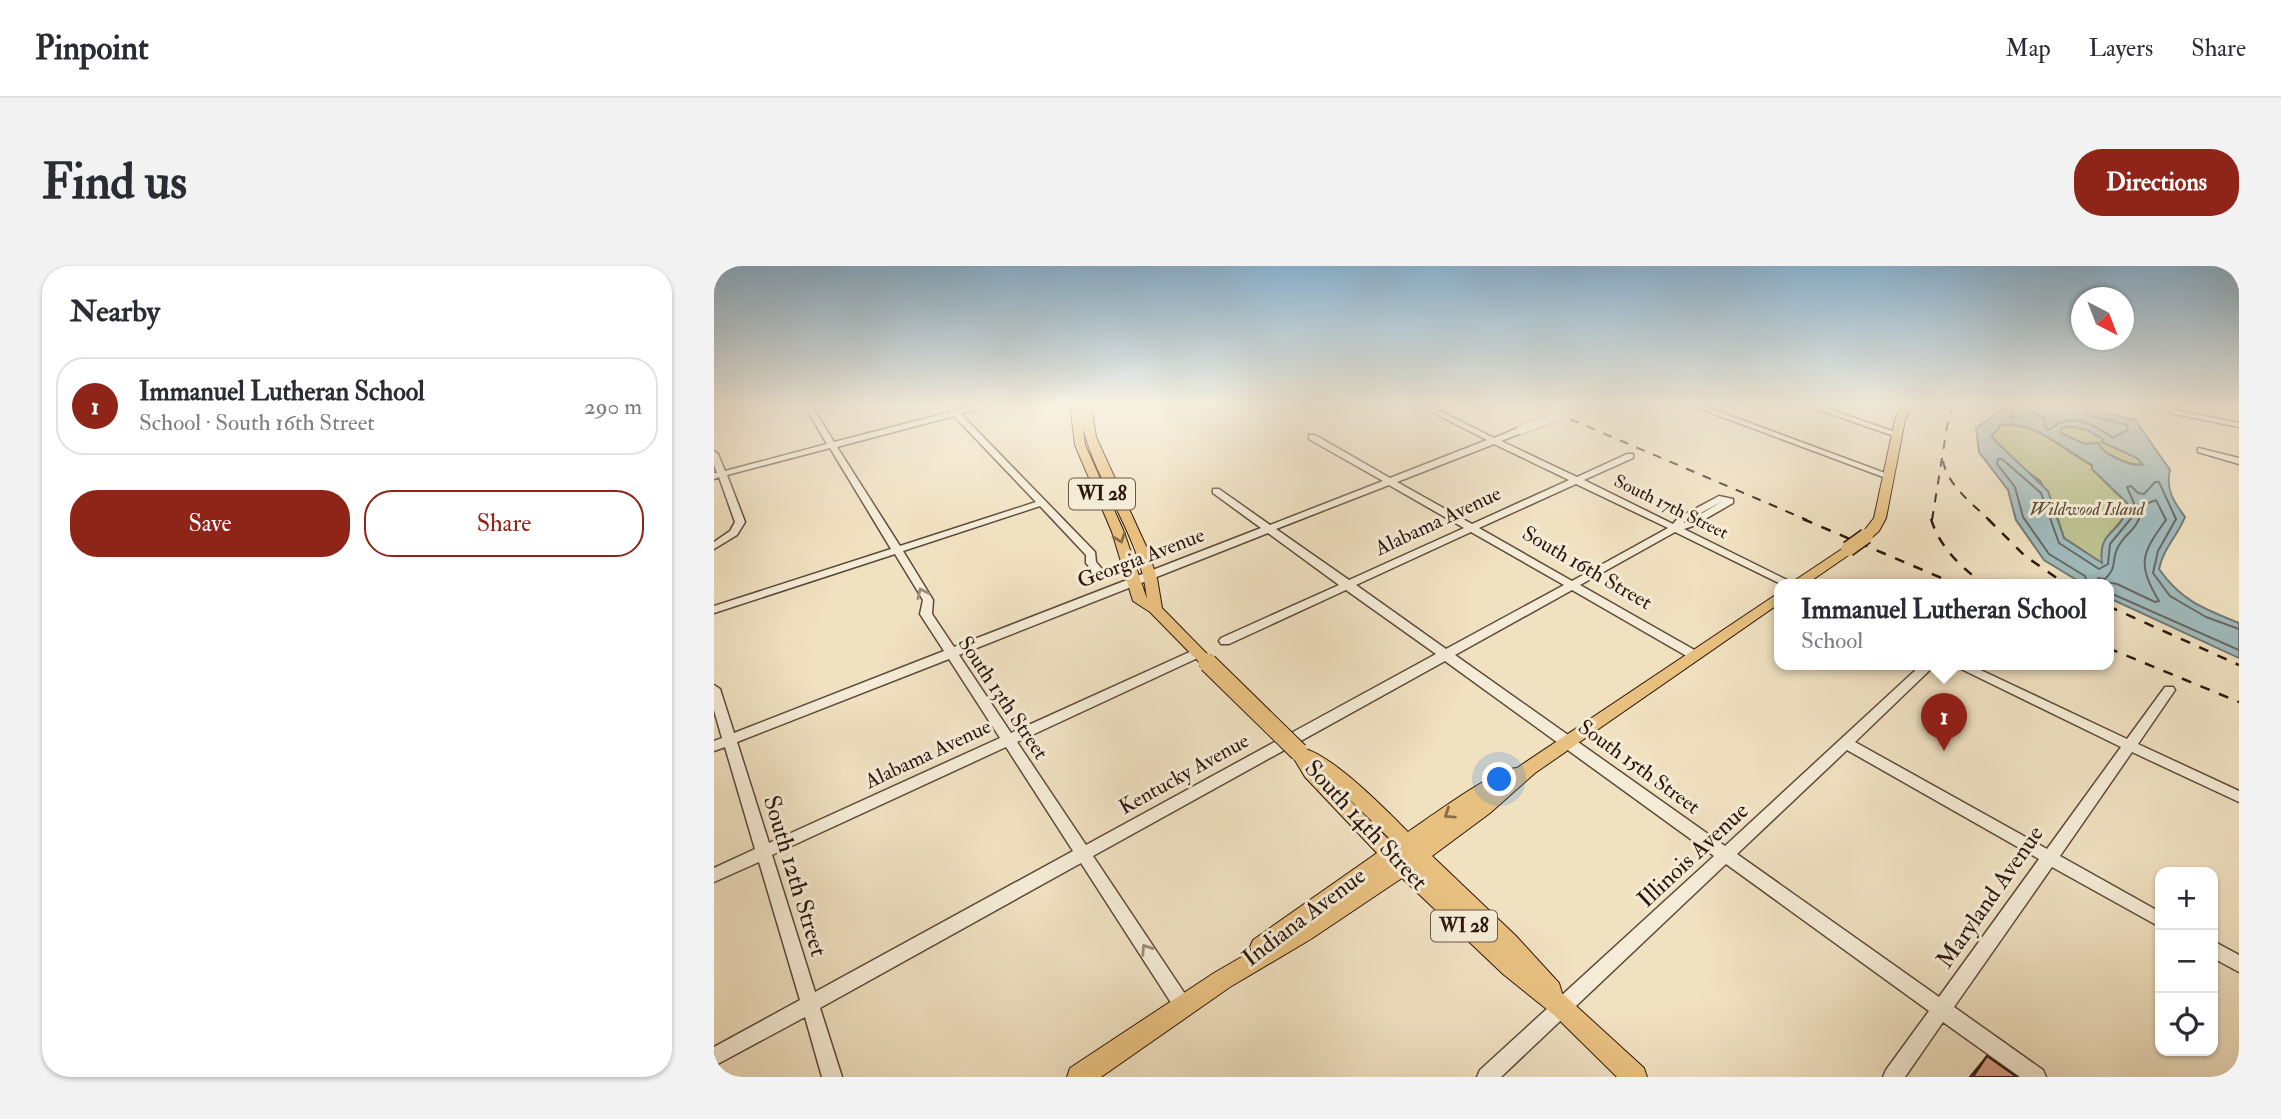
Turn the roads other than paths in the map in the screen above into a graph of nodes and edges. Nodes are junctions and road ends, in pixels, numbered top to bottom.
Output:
1 (841, 443) edge
2 (983, 443) edge
3 (1080, 443) edge
4 (1093, 443) edge
5 (1322, 443) edge
6 (1488, 443) edge
7 (1497, 443) edge
8 (1797, 443) edge
9 (1895, 443) edge
10 (832, 445) junction
11 (2202, 450) dead end
12 (714, 454) edge
13 (1630, 456) dead end
14 (2239, 461) edge
15 (718, 475) edge
16 (1889, 476) junction
17 (1576, 481) junction
18 (1389, 482) junction
19 (1216, 491) dead end
20 (1041, 503) junction
21 (1270, 529) junction
22 (1472, 529) junction
23 (1674, 529) junction
24 (714, 546) edge
25 (898, 550) junction
26 (1191, 559) joint
27 (1170, 568) joint
28 (1103, 576) dead end
29 (1148, 576) junction
30 (1781, 579) edge
31 (1803, 579) edge
32 (1133, 582) junction
33 (1349, 585) junction
34 (1571, 585) junction
35 (1774, 600) edge
36 (1155, 609) junction
37 (714, 610) edge
38 (1225, 641) dead end
39 (950, 653) junction
40 (1446, 654) junction
41 (1694, 655) junction
42 (1202, 657) junction
43 (1925, 670) edge
44 (1970, 670) edge
45 (714, 689) edge
46 (2169, 690) dead end
47 (1009, 740) junction
48 (1568, 742) junction
49 (722, 743) edge
50 (1846, 743) junction
51 (2128, 745) junction
52 (2239, 797) edge
53 (764, 852) junction
54 (1084, 853) junction
55 (1405, 855) junction
56 (1726, 855) junction
57 (2048, 858) junction
58 (714, 875) edge
59 (2155, 917) edge
60 (2218, 953) edge
61 (2239, 964) edge
62 (810, 1004) junction
63 (1183, 1006) junction
64 (1562, 1007) junction
65 (1941, 1009) junction
66 (714, 1057) edge
67 (832, 1077) edge
68 (1079, 1077) edge
69 (1487, 1077) edge
70 (1635, 1077) edge
71 (1892, 1077) edge
72 (2036, 1077) edge

1 - 10 street
2 - 20 street
3 -> 32 main road, WI 28
4 - 29 main road, WI 28
5 - 18 street, South 16th Street
6 - 18 street, Georgia Avenue
7 - 17 street, South 17th Street
8 - 16 street
9 - 16 main road
10 - 15 street
10 - 25 street, South 13th Street
11 - 14 street
12 - 15 street
13 - 17 street, Alabama Avenue
15 - 24 street
16 - 31 main road, bridge
17 - 22 street, Alabama Avenue
17 - 23 street, South 17th Street
18 - 21 street, Georgia Avenue
18 - 22 street, South 16th Street
19 - 21 street, South 15th Street
20 - 25 street
20 - 28 street
21 - 26 street, Georgia Avenue
21 - 33 street, South 15th Street
22 - 33 street, Alabama Avenue
22 - 34 street, South 16th Street
23 - 23 street, Kentucky Avenue
23 - 30 street, South 17th Street
23 - 34 street, Kentucky Avenue
25 - 37 street
39 -> 25 street, South 13th Street
26 - 27 street, Georgia Avenue
27 - 29 street, Georgia Avenue
29 - 32 street, Georgia Avenue
29 - 36 main road, WI 28
32 - 36 main road, South 14th Street / WI 28
32 - 39 street, Georgia Avenue
33 - 38 street, Alabama Avenue
33 - 40 street, South 15th Street
34 - 40 street, Kentucky Avenue
34 - 41 street, South 16th Street
35 - 41 main road, Indiana Avenue
36 - 42 main road, South 14th Street / WI 28
39 - 47 street, South 13th Street
39 - 49 street, Georgia Avenue
40 - 48 street, South 15th Street
40 - 54 street, Kentucky Avenue
41 - 48 main road, Indiana Avenue
42 - 47 street, Alabama Avenue
42 - 55 main road, South 14th Street / WI 28, bridge
43 - 50 street, Illinois Avenue
44 - 51 street
45 - 49 street, South 12th Street
46 - 51 street
47 - 53 street, Alabama Avenue
47 - 54 street, South 13th Street
48 - 55 main road, Indiana Avenue
48 - 56 street, South 15th Street
49 - 53 street, South 12th Street
50 - 56 street, Illinois Avenue
50 - 57 street
51 - 52 street
51 - 57 street, Maryland Avenue
53 - 58 street, Alabama Avenue
53 - 62 street, South 12th Street
54 - 62 street, Kentucky Avenue
63 -> 54 street, South 13th Street
55 - 63 main road, Indiana Avenue
55 - 64 main road, South 14th Street / WI 28
56 - 64 street, Illinois Avenue
56 - 65 street, South 15th Street
57 - 59 street
57 - 65 street, Maryland Avenue
60 - 61 street
62 - 66 street, Kentucky Avenue
62 - 67 street, South 12th Street
63 - 68 main road, Indiana Avenue
64 - 69 street, Illinois Avenue
64 - 70 main road, South 14th Street / WI 28
65 - 71 street, Maryland Avenue
65 - 72 street, South 15th Street

